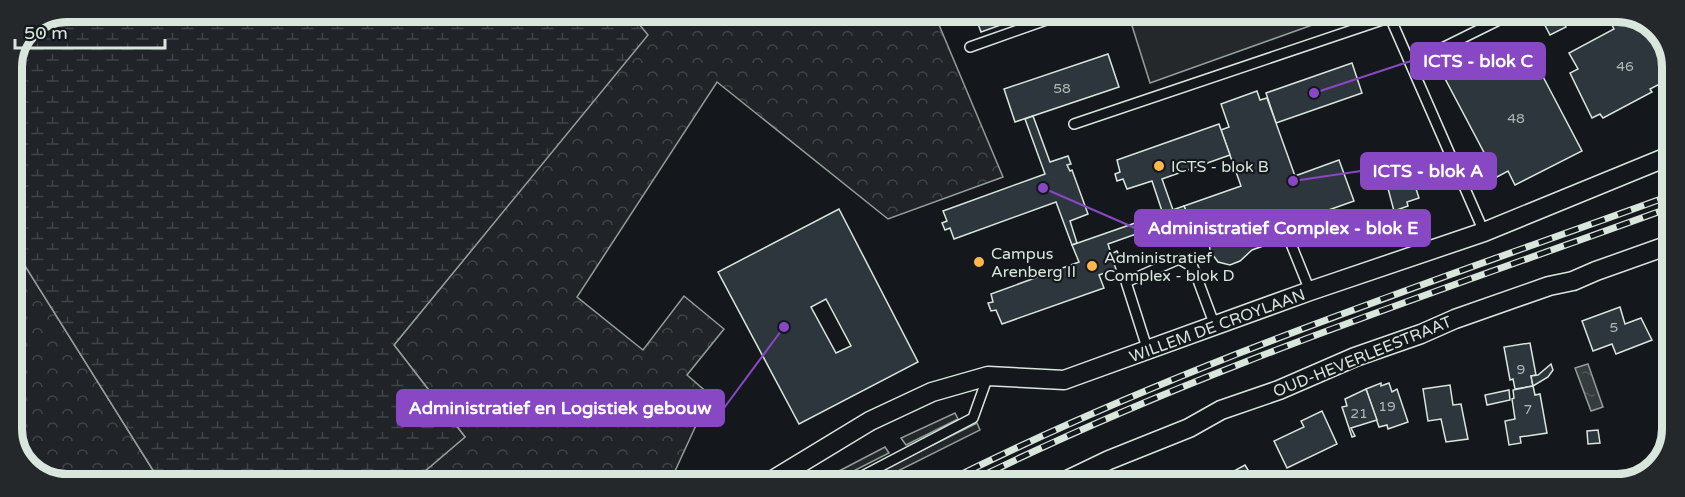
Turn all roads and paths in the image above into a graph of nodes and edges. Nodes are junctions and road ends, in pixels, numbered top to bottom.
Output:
1 (1041, 22) edge
2 (1372, 22) edge
3 (1392, 22) edge
4 (1494, 22) edge
5 (970, 47) dead end
6 (1412, 63) junction
7 (1074, 124) dead end
8 (1662, 159) edge
9 (1285, 229) dead end
10 (1484, 232) junction
11 (1662, 248) edge
12 (1310, 291) junction
13 (1215, 326) junction
14 (1148, 351) junction
15 (988, 376) junction
16 (783, 474) edge
17 (866, 474) edge
18 (1080, 474) edge

1 - 5 lane
2 - 7 lane
3 - 6 lane
4 - 6 lane
6 - 10 lane
8 - 10 street, WILLEM DE CROYLAAN
9 - 12 lane
10 - 12 street, WILLEM DE CROYLAAN
11 - 18 street, OUD-HEVERLEESTRAAT
12 - 13 street, WILLEM DE CROYLAAN
13 - 14 street, WILLEM DE CROYLAAN
13 - 14 lane
14 - 15 street, WILLEM DE CROYLAAN
15 - 16 street, WILLEM DE CROYLAAN
15 - 17 lane

